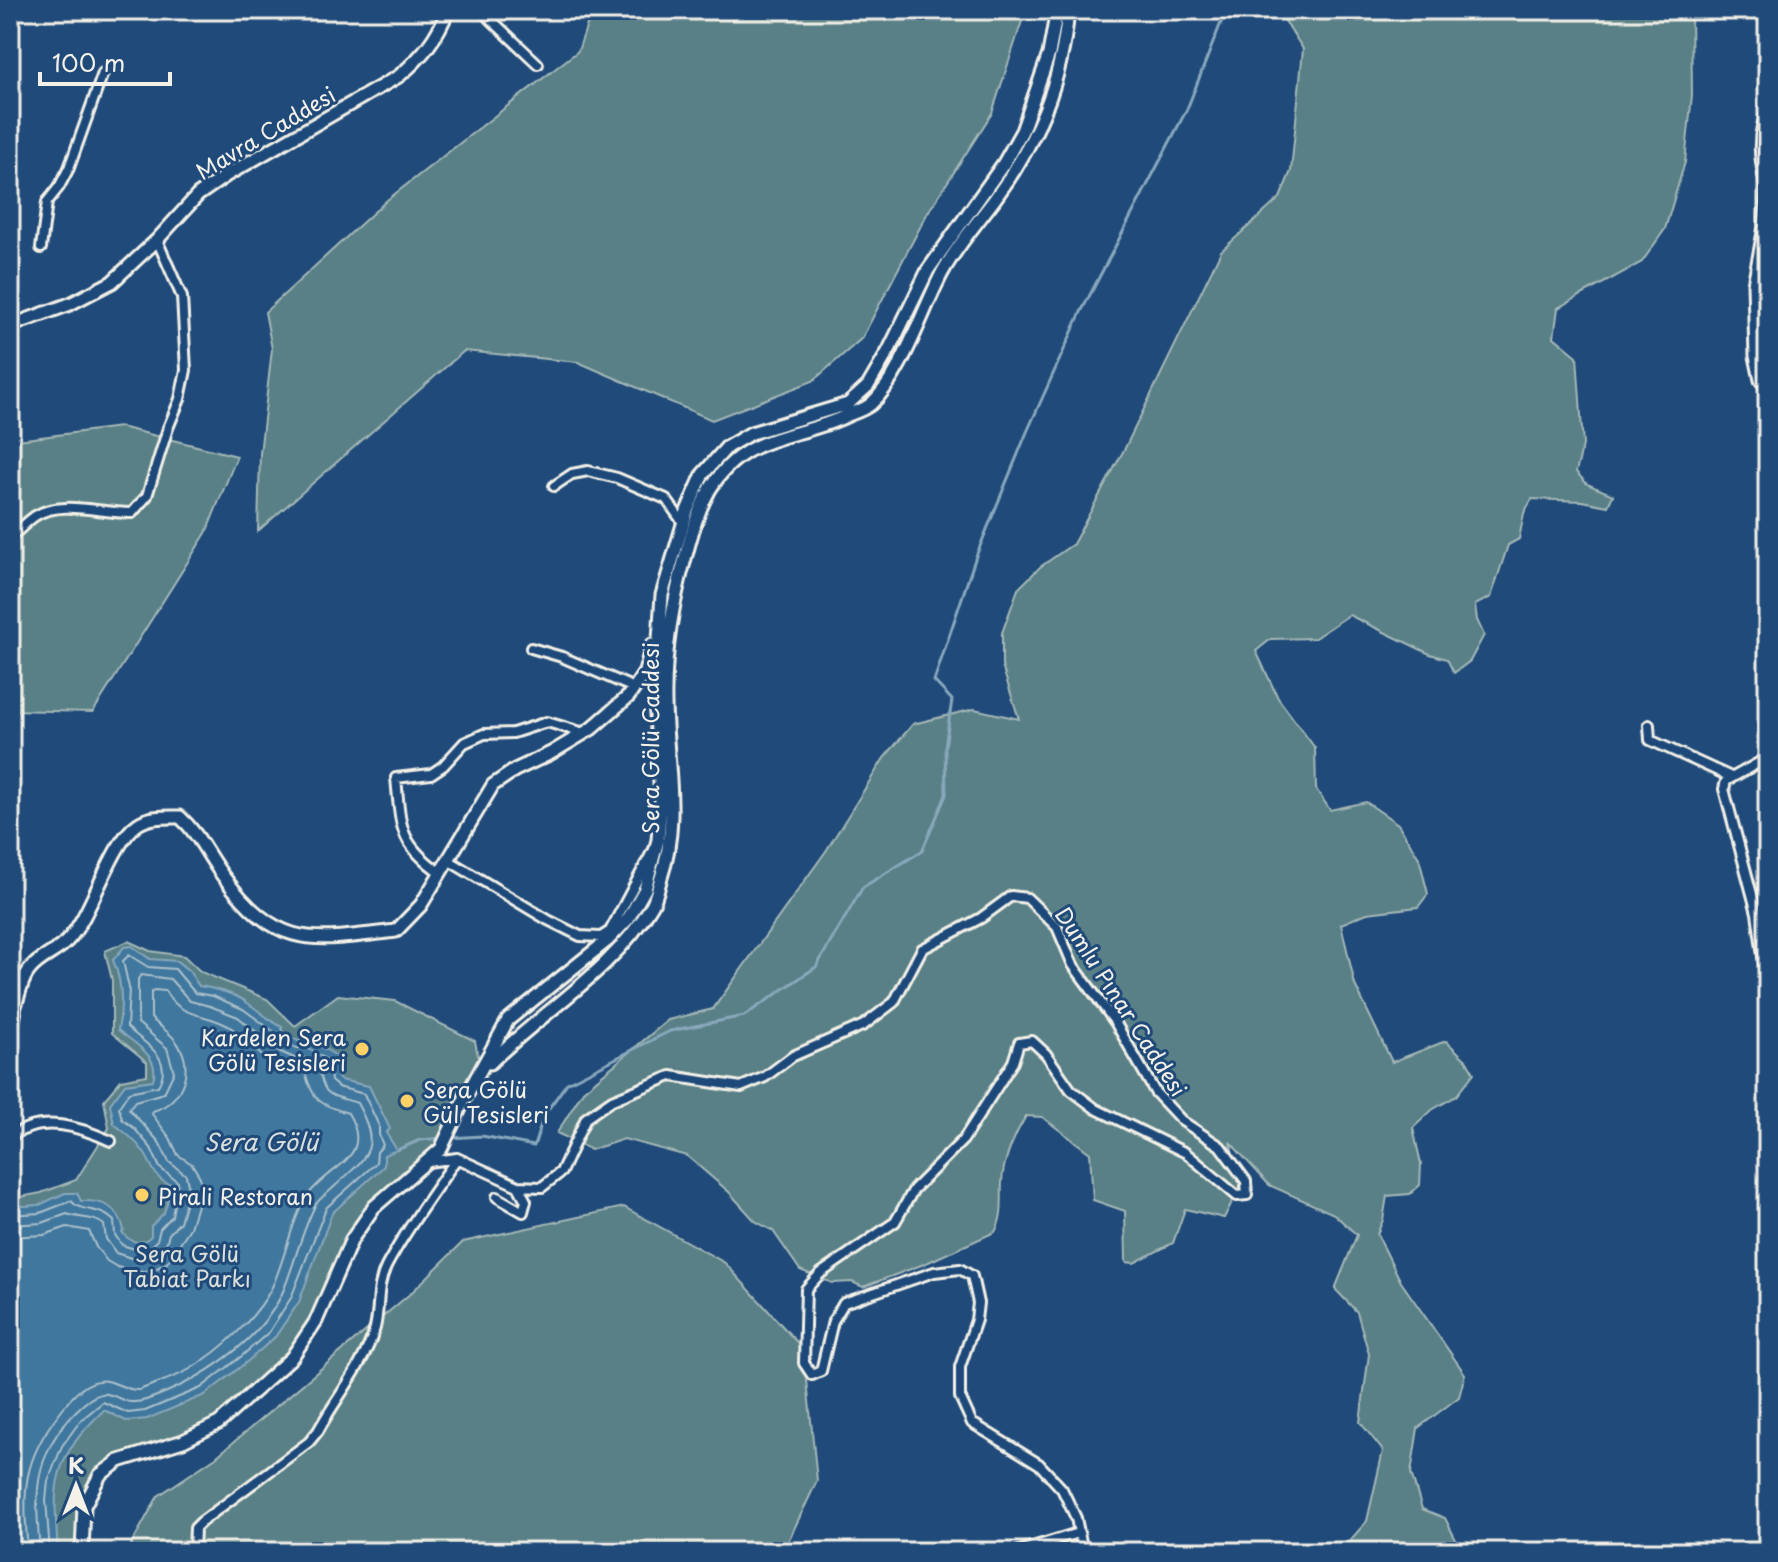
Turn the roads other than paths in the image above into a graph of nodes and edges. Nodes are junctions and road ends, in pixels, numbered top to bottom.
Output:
1 (448, 10) edge
2 (481, 10) edge
3 (1057, 10) edge
4 (1068, 10) edge
5 (538, 64) dead end
6 (103, 73) dead end
7 (1768, 109) edge
8 (1767, 189) edge
9 (157, 240) junction
10 (41, 248) dead end
11 (10, 326) edge
12 (1768, 386) edge
13 (554, 486) dead end
14 (683, 522) junction
15 (692, 535) junction
16 (10, 537) edge
17 (672, 606) junction
18 (659, 623) junction
19 (531, 648) dead end
20 (634, 688) junction
21 (1649, 725) dead end
22 (584, 733) junction
23 (1768, 753) edge
24 (1731, 777) junction
25 (673, 808) junction
26 (658, 840) junction
27 (448, 860) junction
28 (441, 873) junction
29 (1768, 991) edge
30 (18, 1005) junction
31 (10, 1018) edge
32 (10, 1044) edge
33 (481, 1071) junction
34 (10, 1137) edge
35 (111, 1141) dead end
36 (457, 1158) junction
37 (428, 1162) junction
38 (518, 1186) junction
39 (497, 1197) dead end
40 (1078, 1533) junction
41 (82, 1552) edge
42 (194, 1552) edge
43 (1016, 1552) edge
44 (1083, 1552) edge

1 - 9 main road, Mavra Caddesi
2 - 5 street
3 - 14 main road, Sera Gölü Caddesi
4 - 15 main road, Sera Gölü Caddesi
6 - 10 street
7 - 8 street
8 - 12 main road
9 - 11 main road, Mavra Caddesi
9 - 16 street
13 - 14 street
14 - 15 street
14 - 18 main road, Sera Gölü Caddesi
15 - 17 main road, Sera Gölü Caddesi
17 - 18 main road
17 - 25 main road, Sera Gölü Caddesi
18 - 20 main road
18 - 26 main road, Sera Gölü Caddesi
19 - 20 street
20 - 22 main road
21 - 24 street
22 - 27 main road
22 - 28 street
23 - 24 street
24 - 29 street
25 - 26 street
25 - 33 main road, Sera Gölü Caddesi
26 - 27 street
26 - 33 main road, Sera Gölü Caddesi
27 - 28 main road
28 - 30 main road
30 - 31 main road
30 - 32 street
33 - 37 main road, Sera Gölü Caddesi
34 - 35 street
36 - 37 street
36 - 38 street
36 - 42 street
37 - 41 main road, Sera Gölü Caddesi
38 - 39 street
38 - 40 street, Dumlu Pınar Caddesi
40 - 43 street
40 - 44 street, Dumlu Pınar Caddesi

